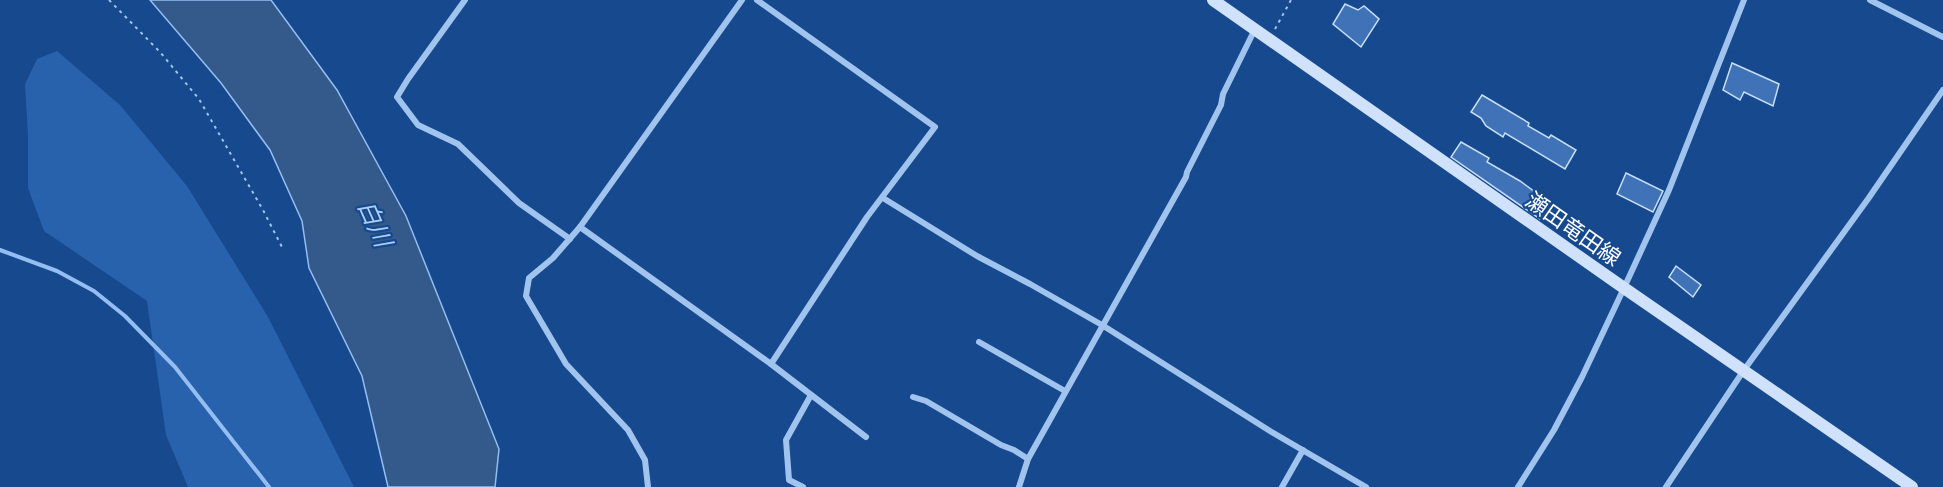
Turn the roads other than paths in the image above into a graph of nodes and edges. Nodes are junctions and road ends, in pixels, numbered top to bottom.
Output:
1 (465, 0) edge
2 (742, 0) edge
3 (757, 0) edge
4 (1213, 0) edge
5 (1744, 0) edge
6 (1870, 0) edge
7 (1255, 29) junction
8 (1943, 37) edge
9 (1943, 90) edge
10 (883, 198) junction
11 (580, 227) junction
12 (570, 239) junction
13 (1624, 288) junction
14 (1102, 325) junction
15 (979, 342) dead end
16 (771, 364) junction
17 (1744, 370) junction
18 (1065, 391) junction
19 (811, 395) junction
20 (914, 397) dead end
21 (866, 437) dead end
22 (1303, 450) junction
23 (1028, 459) junction
24 (789, 480) junction
25 (648, 487) edge
26 (783, 487) edge
27 (803, 487) edge
28 (1020, 487) edge
29 (1282, 487) edge
30 (1366, 487) edge
31 (1518, 487) edge
32 (1666, 487) edge
33 (1912, 487) edge

1 - 12 street
2 - 11 street
3 - 10 street
4 - 7 main road, 瀬田竜田線
5 - 13 street
6 - 8 street
7 - 13 main road, 瀬田竜田線
7 - 14 street
9 - 17 street
10 - 14 street
10 - 16 street
11 - 12 street
11 - 16 street
12 - 25 street
13 - 17 main road, 瀬田竜田線
13 - 31 street
14 - 18 street
14 - 22 street
15 - 18 street
16 - 19 street
17 - 32 street
17 - 33 main road, 瀬田竜田線
18 - 23 street
19 - 21 street
19 - 24 street
20 - 23 street
22 - 29 street
22 - 30 street
23 - 28 street
24 - 26 street
24 - 27 street

